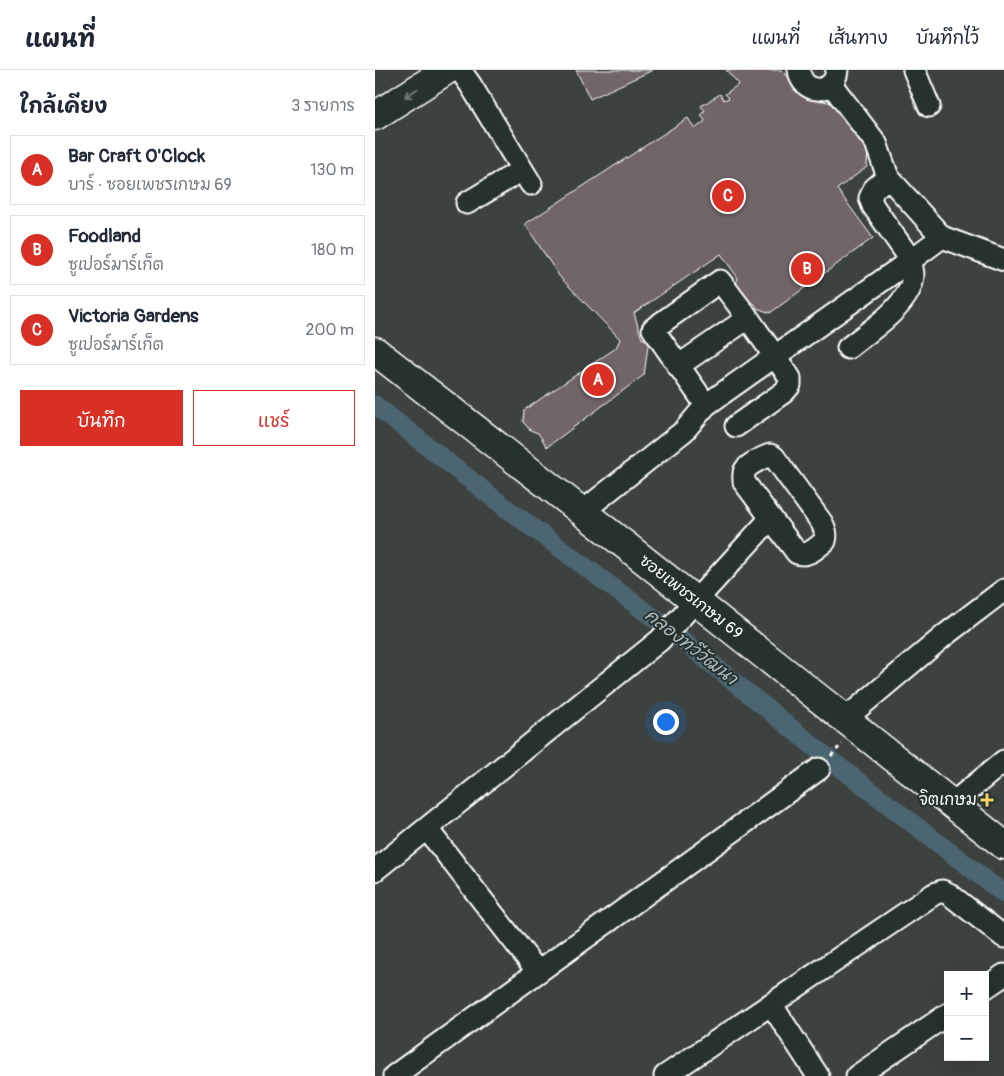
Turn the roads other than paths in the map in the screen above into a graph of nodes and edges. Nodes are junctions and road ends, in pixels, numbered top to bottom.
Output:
1 (447, 70) edge
2 (460, 70) edge
3 (799, 70) edge
4 (914, 70) edge
5 (834, 77) edge
6 (929, 106) dead end
7 (375, 116) edge
8 (887, 177) junction
9 (467, 203) dead end
10 (942, 237) junction
11 (911, 260) junction
12 (1004, 260) edge
13 (748, 318) junction
14 (848, 348) dead end
15 (375, 352) edge
16 (775, 357) junction
17 (679, 366) junction
18 (706, 405) junction
19 (736, 426) dead end
20 (582, 512) junction
21 (771, 518) junction
22 (1004, 590) edge
23 (690, 607) junction
24 (844, 731) junction
25 (1004, 761) edge
26 (819, 769) road end
27 (952, 804) junction
28 (427, 828) junction
29 (1004, 845) edge
30 (375, 870) edge
31 (1003, 934) edge
32 (537, 972) junction
33 (1004, 975) edge
34 (989, 985) edge
35 (771, 1004) junction
36 (945, 1016) edge
37 (394, 1076) edge
38 (665, 1076) edge
39 (818, 1076) edge
40 (857, 1076) edge

1 -> 7 main road
2 - 9 street
3 - 5 street
4 - 6 street
5 - 8 street
8 - 10 street
8 - 11 street
10 - 11 street
10 - 12 street
11 - 14 street
11 - 16 street
13 - 16 street
13 - 17 street
13 - 17 street
15 - 20 main road, ซอยเพชรเกษม 69
16 - 18 street
16 - 19 street
17 - 18 street
18 - 20 street
20 - 23 main road, ซอยเพชรเกษม 69
21 - 21 street
21 - 23 street
22 - 24 street
23 - 24 main road, ซอยเพชรเกษม 69
23 - 28 street
24 - 27 main road, ซอยเพชรเกษม 69
25 - 27 street
26 - 32 street
27 - 29 main road, ซอยเพชรเกษม 69
28 - 30 street
28 - 32 street
31 - 35 street
32 - 37 street
33 - 34 street
35 - 38 street
35 - 39 street
36 - 40 street

